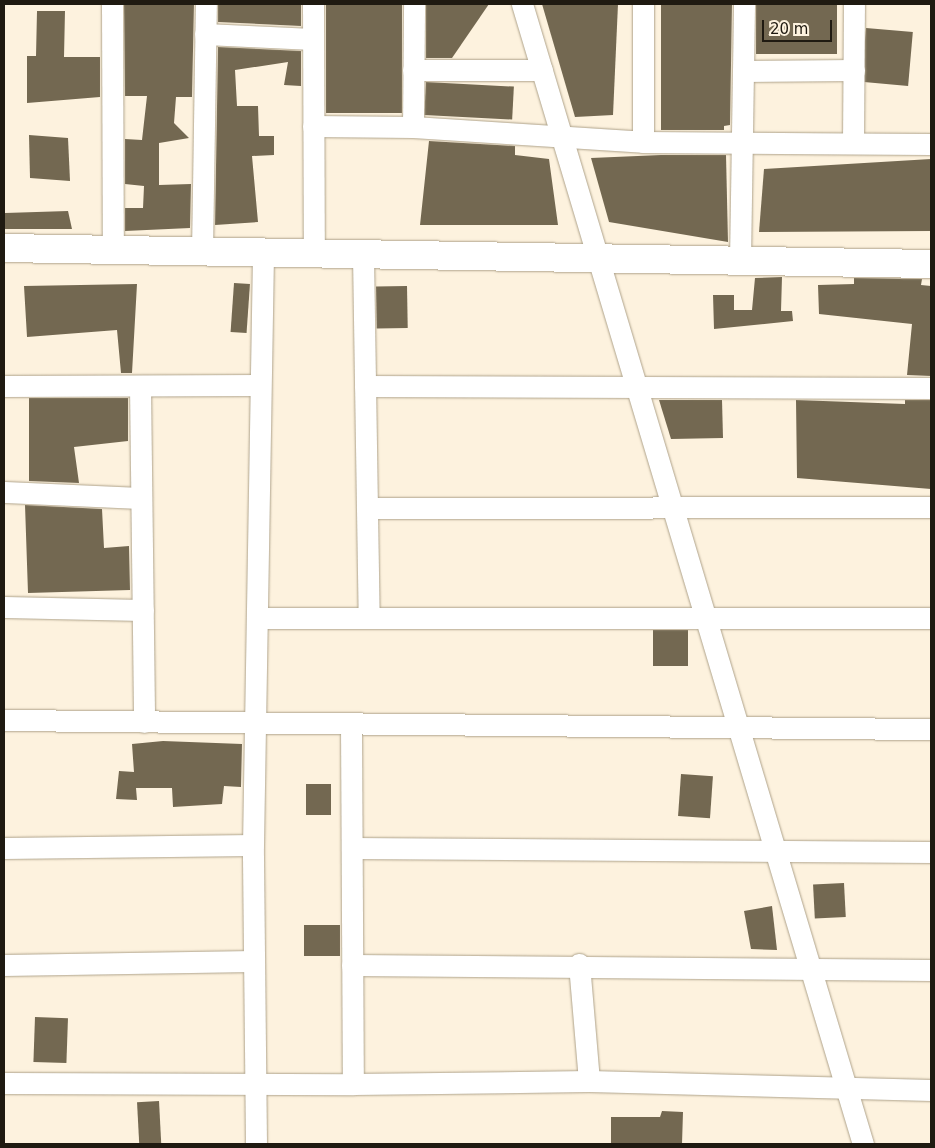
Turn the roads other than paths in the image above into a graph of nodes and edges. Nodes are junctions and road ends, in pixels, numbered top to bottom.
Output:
1 (112, 4) edge
2 (206, 4) edge
3 (313, 4) edge
4 (414, 4) edge
5 (522, 4) edge
6 (643, 4) edge
7 (744, 4) edge
8 (854, 4) edge
9 (205, 34) junction
10 (313, 39) junction
11 (413, 70) junction
12 (542, 70) junction
13 (854, 70) junction
14 (743, 71) junction
15 (313, 126) junction
16 (413, 126) junction
17 (564, 139) junction
18 (742, 141) junction
19 (643, 142) junction
20 (853, 143) junction
21 (931, 144) edge
22 (4, 248) edge
23 (113, 250) junction
24 (202, 252) junction
25 (263, 253) junction
26 (314, 254) junction
27 (362, 255) junction
28 (596, 259) junction
29 (740, 261) junction
30 (931, 264) edge
31 (259, 385) junction
32 (4, 386) edge
33 (140, 386) junction
34 (365, 386) junction
35 (634, 386) junction
36 (931, 388) edge
37 (4, 492) edge
38 (141, 498) junction
39 (931, 507) edge
40 (367, 508) junction
41 (671, 509) junction
42 (4, 607) edge
43 (143, 610) junction
44 (257, 618) junction
45 (368, 618) junction
46 (704, 618) junction
47 (931, 618) edge
48 (4, 720) edge
49 (144, 722) junction
50 (256, 722) junction
51 (351, 724) junction
52 (736, 727) junction
53 (931, 729) edge
54 (253, 845) junction
55 (4, 848) edge
56 (352, 848) junction
57 (774, 851) junction
58 (931, 852) edge
59 (253, 961) junction
60 (579, 964) junction
61 (4, 965) edge
62 (352, 965) junction
63 (811, 969) junction
64 (931, 970) edge
65 (589, 1081) junction
66 (4, 1083) edge
67 (254, 1083) junction
68 (353, 1084) junction
69 (846, 1089) junction
70 (931, 1090) edge
71 (256, 1144) edge
72 (863, 1144) edge

1 - 23 street
2 - 9 street
3 - 10 street
4 - 11 street
5 - 12 street
6 - 19 street
7 - 14 street
8 - 13 street
9 - 10 street
9 - 24 street
10 - 15 street
11 - 12 street
11 - 16 street
12 - 17 street
13 - 14 street
13 - 20 street
14 - 18 street
15 - 16 street
15 - 26 street
16 - 17 street
17 - 19 street
17 - 28 street
18 - 19 street
18 - 20 street
18 - 29 street
20 - 21 street
22 - 23 street
23 - 24 street
24 - 25 street
25 - 26 street
25 - 31 street
26 - 27 street
27 - 28 street
27 - 34 street
28 - 29 street
28 - 35 street
29 - 30 street
31 - 33 street
31 - 44 street
32 - 33 street
33 - 38 street
34 - 35 street
34 - 40 street
35 - 36 street
35 - 41 street
37 - 38 street
38 - 43 street
39 - 41 street
40 - 41 street
40 - 45 street
41 - 46 street
42 - 43 street
43 - 49 street
44 - 45 street
44 - 50 street
45 - 46 street
46 - 47 street
46 - 52 street
48 - 49 street
49 - 50 street
50 - 51 street
50 - 54 street
51 - 52 street
51 - 56 street
52 - 53 street
52 - 57 street
54 - 55 street
54 - 59 street
56 - 57 street
56 - 62 street
57 - 58 street
57 - 63 street
59 - 61 street
59 - 67 street
60 - 62 street
60 - 63 street
60 - 65 street
62 - 68 street
63 - 64 street
63 - 69 street
65 - 68 street
65 - 69 street
66 - 67 street
67 - 68 street
67 - 71 street
69 - 70 street
69 - 72 street

